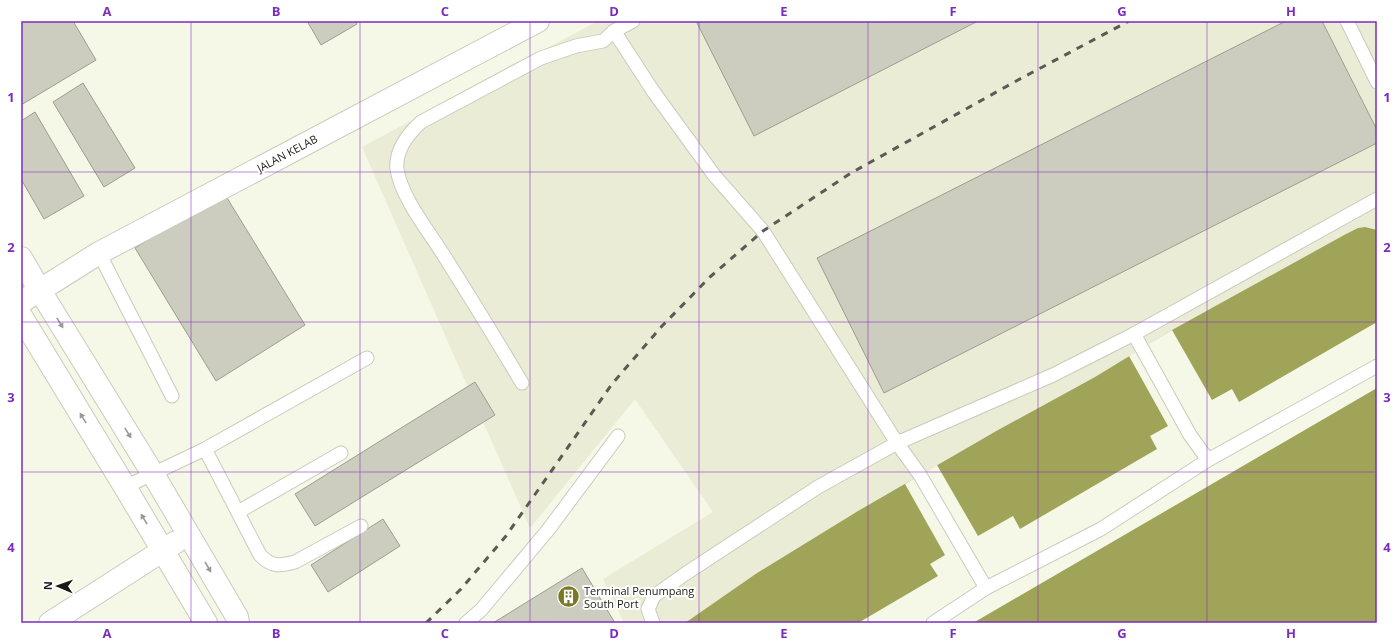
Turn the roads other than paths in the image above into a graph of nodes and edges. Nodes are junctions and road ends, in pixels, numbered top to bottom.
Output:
1 (538, 21) edge
2 (632, 21) edge
3 (1347, 21) edge
4 (614, 31) junction
5 (1377, 82) edge
6 (1377, 199) edge
7 (99, 253) junction
8 (21, 258) edge
9 (39, 290) junction
10 (21, 302) edge
11 (21, 316) edge
12 (1134, 334) junction
13 (367, 358) dead end
14 (1377, 366) edge
15 (522, 383) dead end
16 (172, 396) dead end
17 (618, 436) dead end
18 (897, 443) junction
19 (205, 449) junction
20 (341, 453) dead end
21 (1208, 460) junction
22 (153, 474) junction
23 (125, 487) junction
24 (238, 512) junction
25 (360, 526) dead end
26 (188, 534) junction
27 (163, 550) junction
28 (986, 588) junction
29 (50, 623) edge
30 (206, 623) edge
31 (238, 623) edge
32 (466, 623) edge
33 (653, 623) edge
34 (933, 623) edge

1 - 7 street, JALAN KELAB
2 - 4 lane
3 - 5 lane
4 - 15 lane
4 - 18 lane
6 - 12 lane
7 - 9 street, JALAN KELAB
7 - 16 lane
8 - 9 street
9 - 10 street, JALAN KELAB
9 -> 22 street
23 -> 11 street
12 - 18 lane
12 - 21 lane
13 - 19 lane
14 - 21 lane
17 - 32 lane
18 - 28 lane
18 - 33 lane
19 - 22 lane
19 - 24 lane
20 - 24 lane
21 - 28 lane
22 - 23 lane
22 - 26 street
27 -> 23 street
24 - 25 lane
26 - 27 street
26 -> 31 street
27 - 29 street
27 - 30 street
28 - 34 lane

